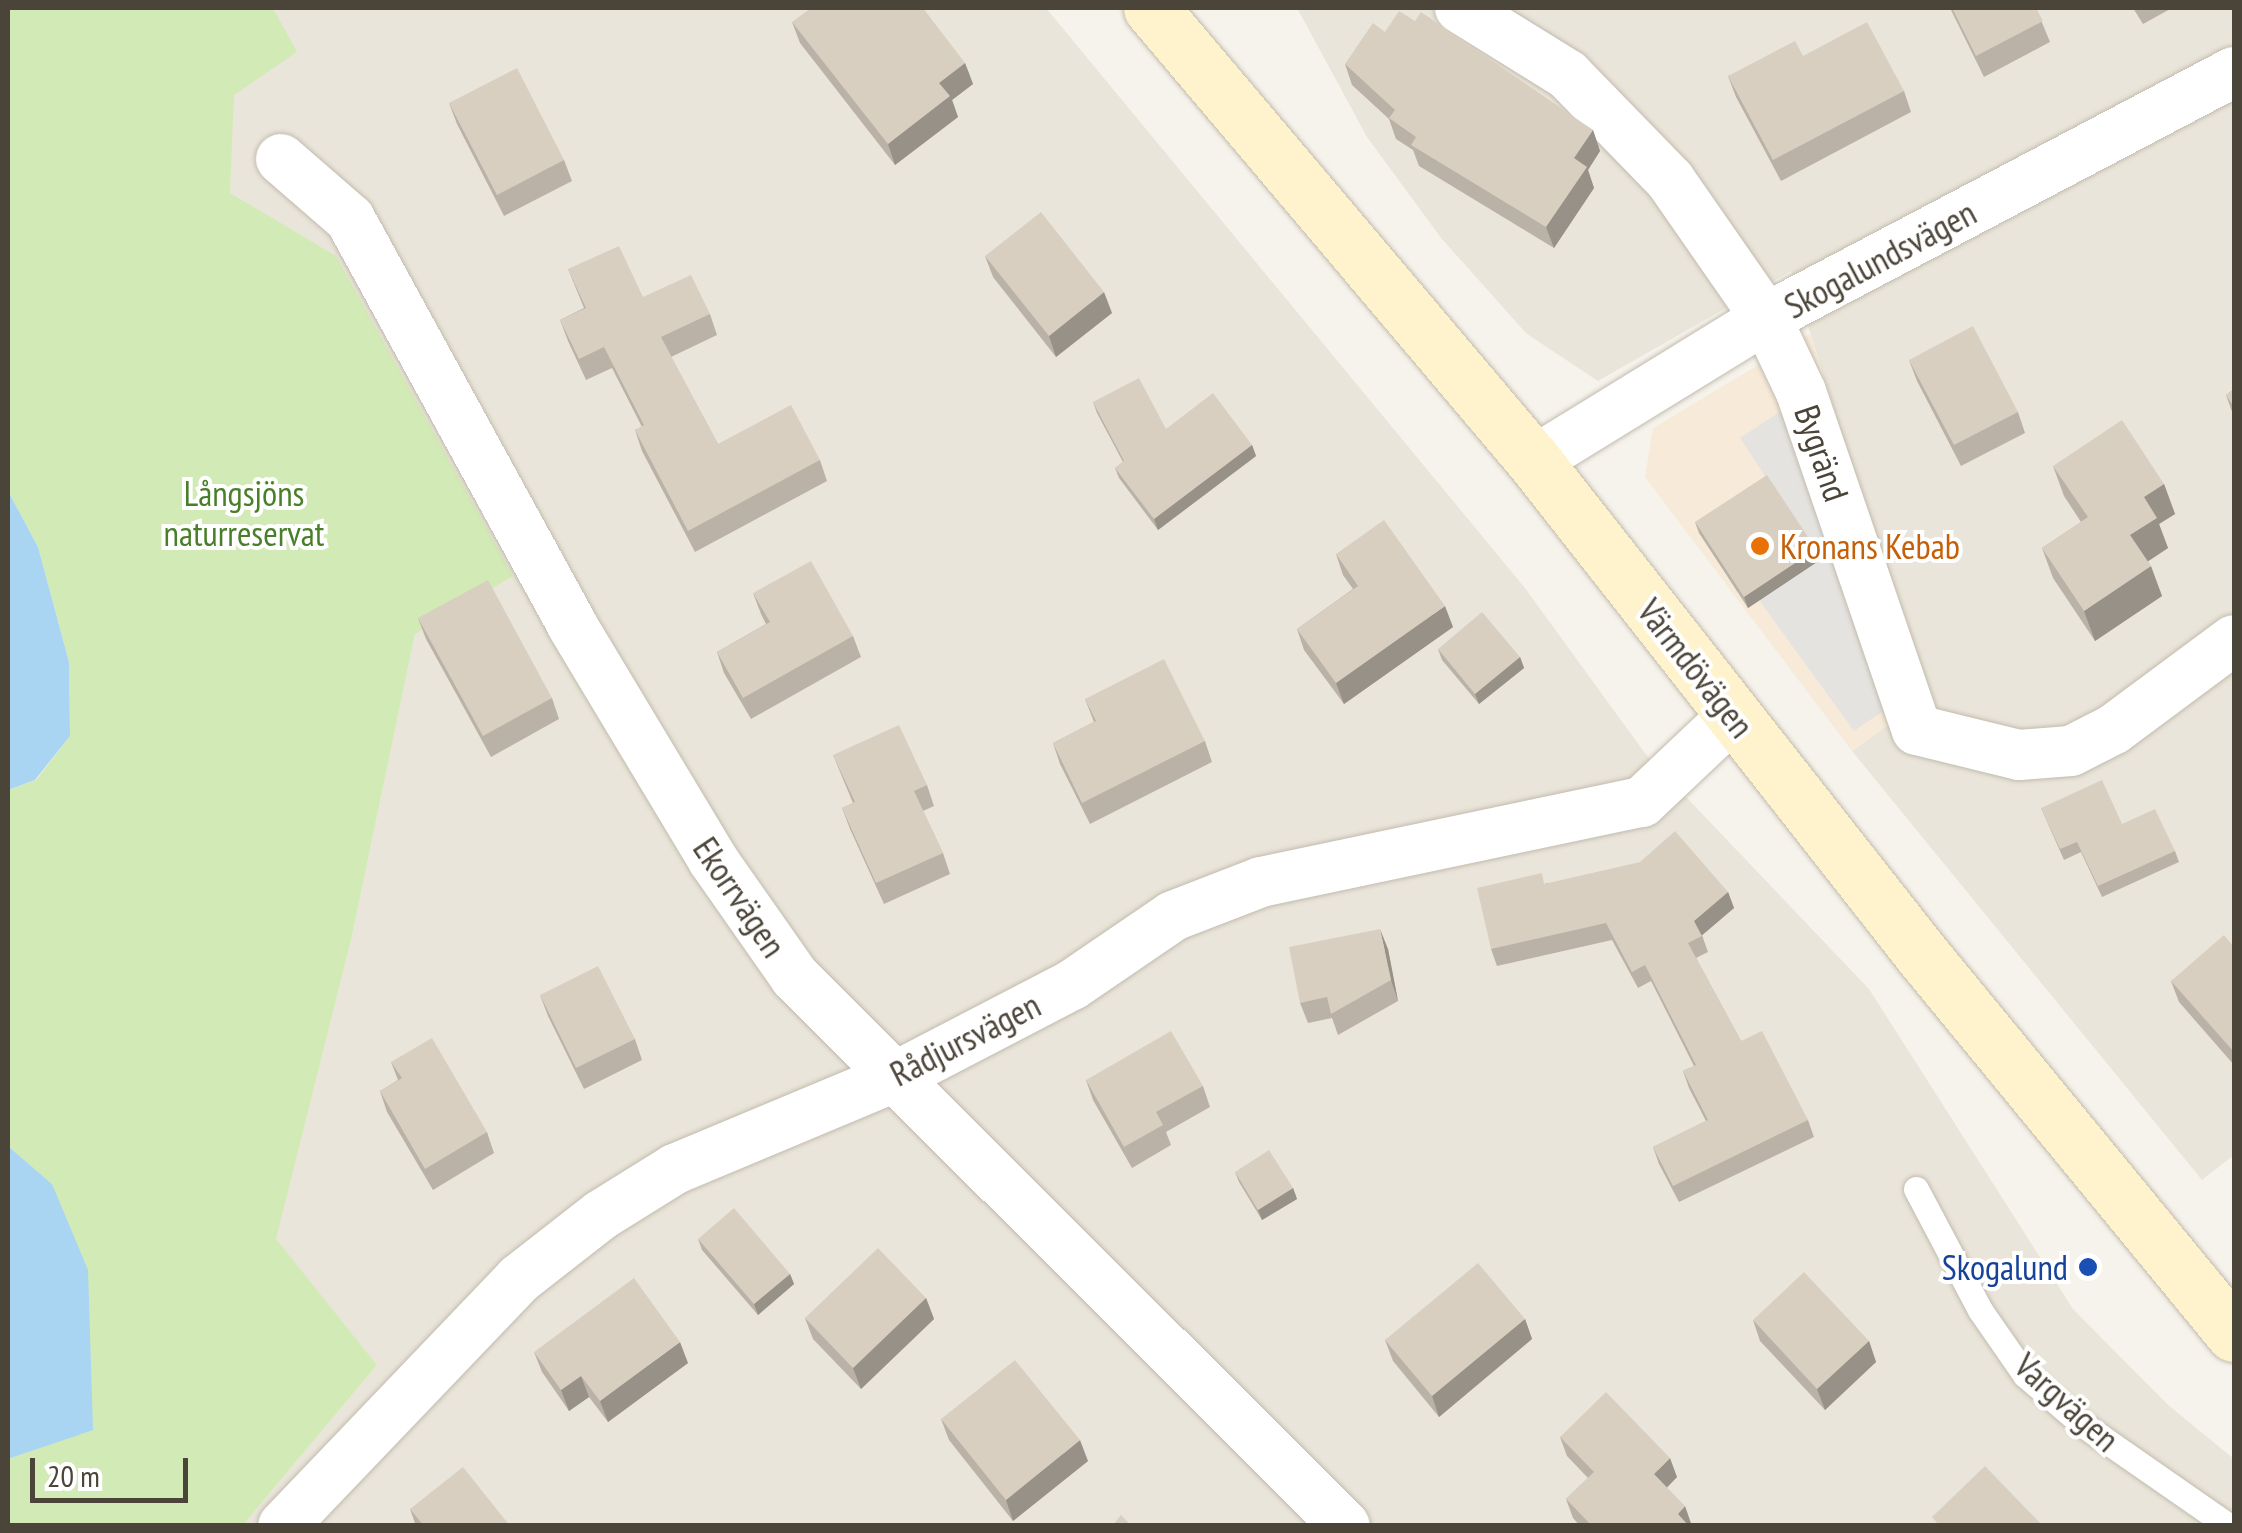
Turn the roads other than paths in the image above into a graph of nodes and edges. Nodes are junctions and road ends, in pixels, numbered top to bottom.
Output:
1 (1150, 8) edge
2 (1460, 8) edge
3 (2234, 72) edge
4 (281, 159) dead end
5 (1766, 318) junction
6 (1534, 461) junction
7 (2234, 640) edge
8 (1733, 716) junction
9 (894, 1076) junction
10 (1916, 1189) dead end
11 (2234, 1334) edge
12 (283, 1526) edge
13 (1345, 1526) edge
14 (2229, 1526) edge

1 - 6 main road, Värmdövägen
2 - 5 street, Bygränd
3 - 5 street, Skogalundsvägen
4 - 9 street, Ekorrvägen
5 - 6 street, Skogalundsvägen
5 - 7 street, Bygränd
6 - 8 main road, Värmdövägen
8 - 9 street, Rådjursvägen
8 - 11 main road, Värmdövägen
9 - 12 street, Rådjursvägen
9 - 13 street, Ekorrvägen
10 - 14 lane, Vargvägen

